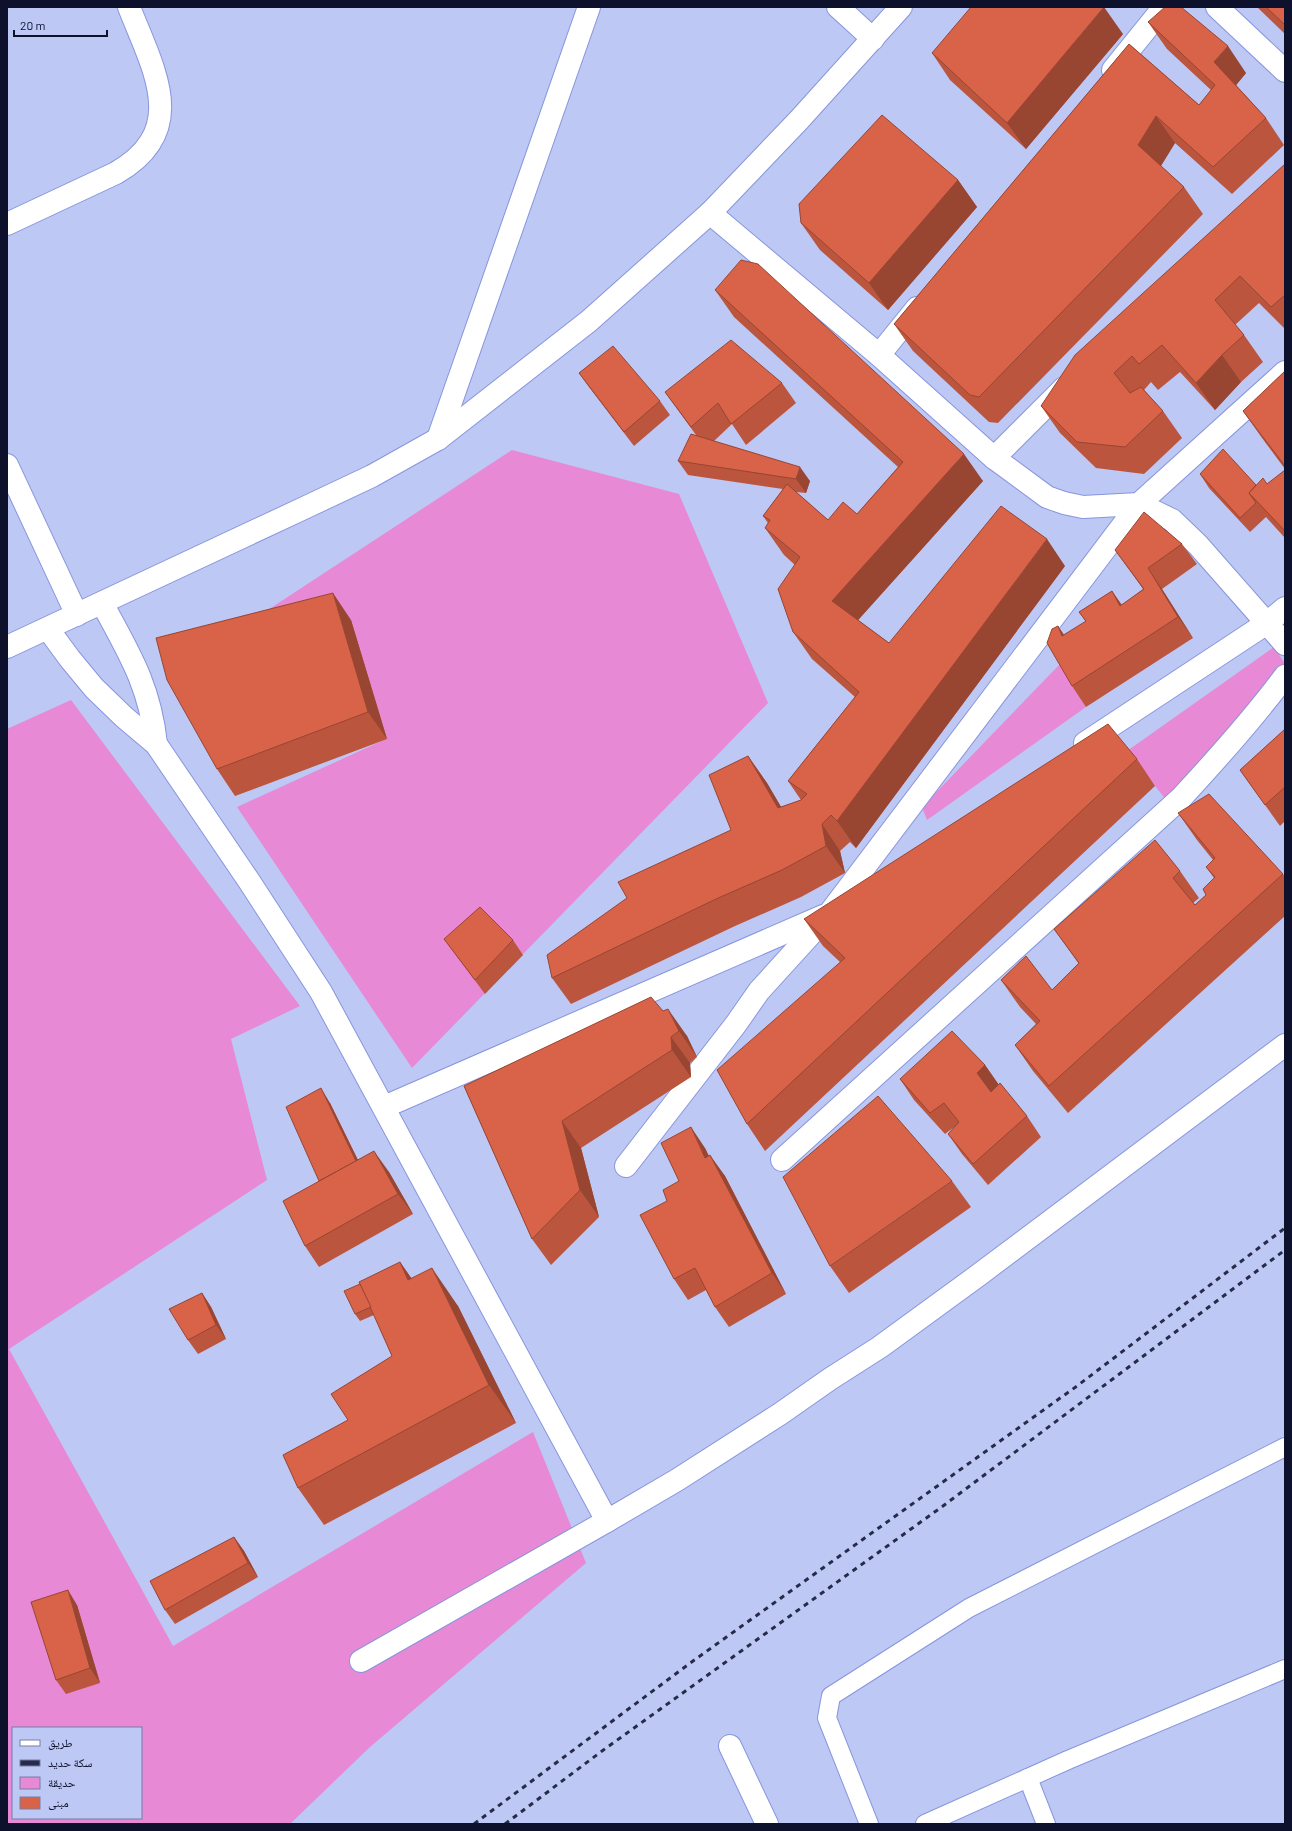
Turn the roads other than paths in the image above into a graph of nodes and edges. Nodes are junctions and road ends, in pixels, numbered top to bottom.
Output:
1 (129, 7) edge
2 (589, 7) edge
3 (838, 7) edge
4 (901, 7) edge
5 (1164, 7) edge
6 (1217, 7) edge
7 (873, 39) junction
8 (1285, 71) edge
9 (1100, 86) edge
10 (710, 213) junction
11 (7, 224) edge
12 (928, 295) edge
13 (879, 355) junction
14 (1285, 372) edge
15 (1078, 375) edge
16 (438, 439) junction
17 (994, 458) junction
18 (7, 465) edge
19 (1140, 504) junction
20 (102, 604) junction
21 (1285, 608) edge
22 (77, 615) junction
23 (1267, 623) junction
24 (48, 629) junction
25 (1285, 644) edge
26 (7, 648) edge
27 (1285, 676) edge
28 (156, 744) junction
29 (1068, 755) edge
30 (882, 878) edge
31 (829, 914) junction
32 (1285, 1045) edge
33 (384, 1107) junction
34 (782, 1160) dead end
35 (626, 1166) dead end
36 (1285, 1447) edge
37 (607, 1521) junction
38 (360, 1661) dead end
39 (1285, 1669) edge
40 (730, 1746) dead end
41 (1028, 1778) junction
42 (767, 1824) edge
43 (869, 1824) edge
44 (925, 1824) edge
45 (1046, 1824) edge

1 - 11 street
2 - 16 street
3 - 7 street
4 - 7 street
5 - 9 street
6 - 8 street
7 - 10 street
10 - 13 street
10 - 16 street
12 - 13 street
13 - 17 street
14 - 19 street
15 - 17 street
16 - 20 street
17 - 19 street
18 - 22 street
19 - 23 street
19 - 31 street
20 - 22 street
20 - 28 street
21 - 23 street
22 - 24 street
23 - 25 street
23 - 29 street
24 - 26 street
24 - 28 street
27 - 34 street
28 - 33 street
30 - 31 street
31 - 33 street
31 - 35 street
32 - 37 street
33 - 37 street
36 - 43 lane
37 - 38 street
39 - 41 lane
40 - 42 street
41 - 44 lane
41 - 45 lane

